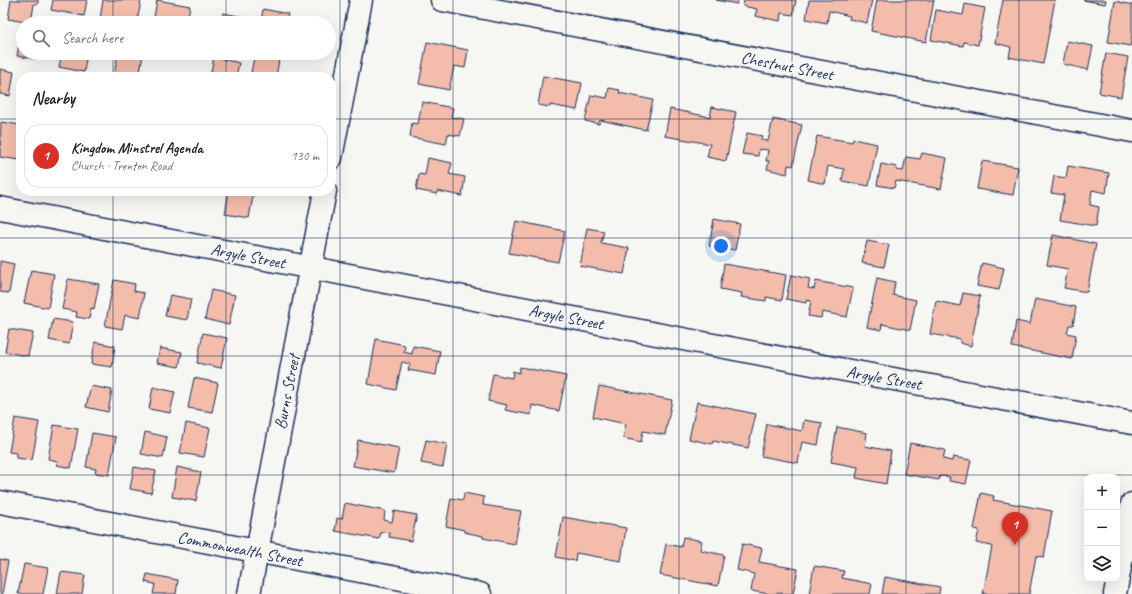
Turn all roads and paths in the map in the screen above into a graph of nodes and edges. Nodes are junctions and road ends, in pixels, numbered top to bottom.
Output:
1 (361, 0) edge
2 (442, 0) edge
3 (1132, 131) edge
4 (336, 132) edge
5 (324, 196) edge
6 (0, 208) edge
7 (310, 268) junction
8 (1132, 423) edge
9 (0, 502) edge
10 (1132, 504) edge
11 (257, 551) junction
12 (249, 594) edge
13 (480, 594) edge
14 (1115, 594) edge

1 - 4 street
2 - 3 street, Chestnut Street
5 - 7 street, Burns Street
6 - 7 street, Argyle Street
7 - 8 street, Argyle Street
7 - 11 street, Burns Street
9 - 11 street, Commonwealth Street
10 - 14 street
11 - 12 street, Burns Street
11 - 13 street, Commonwealth Street

